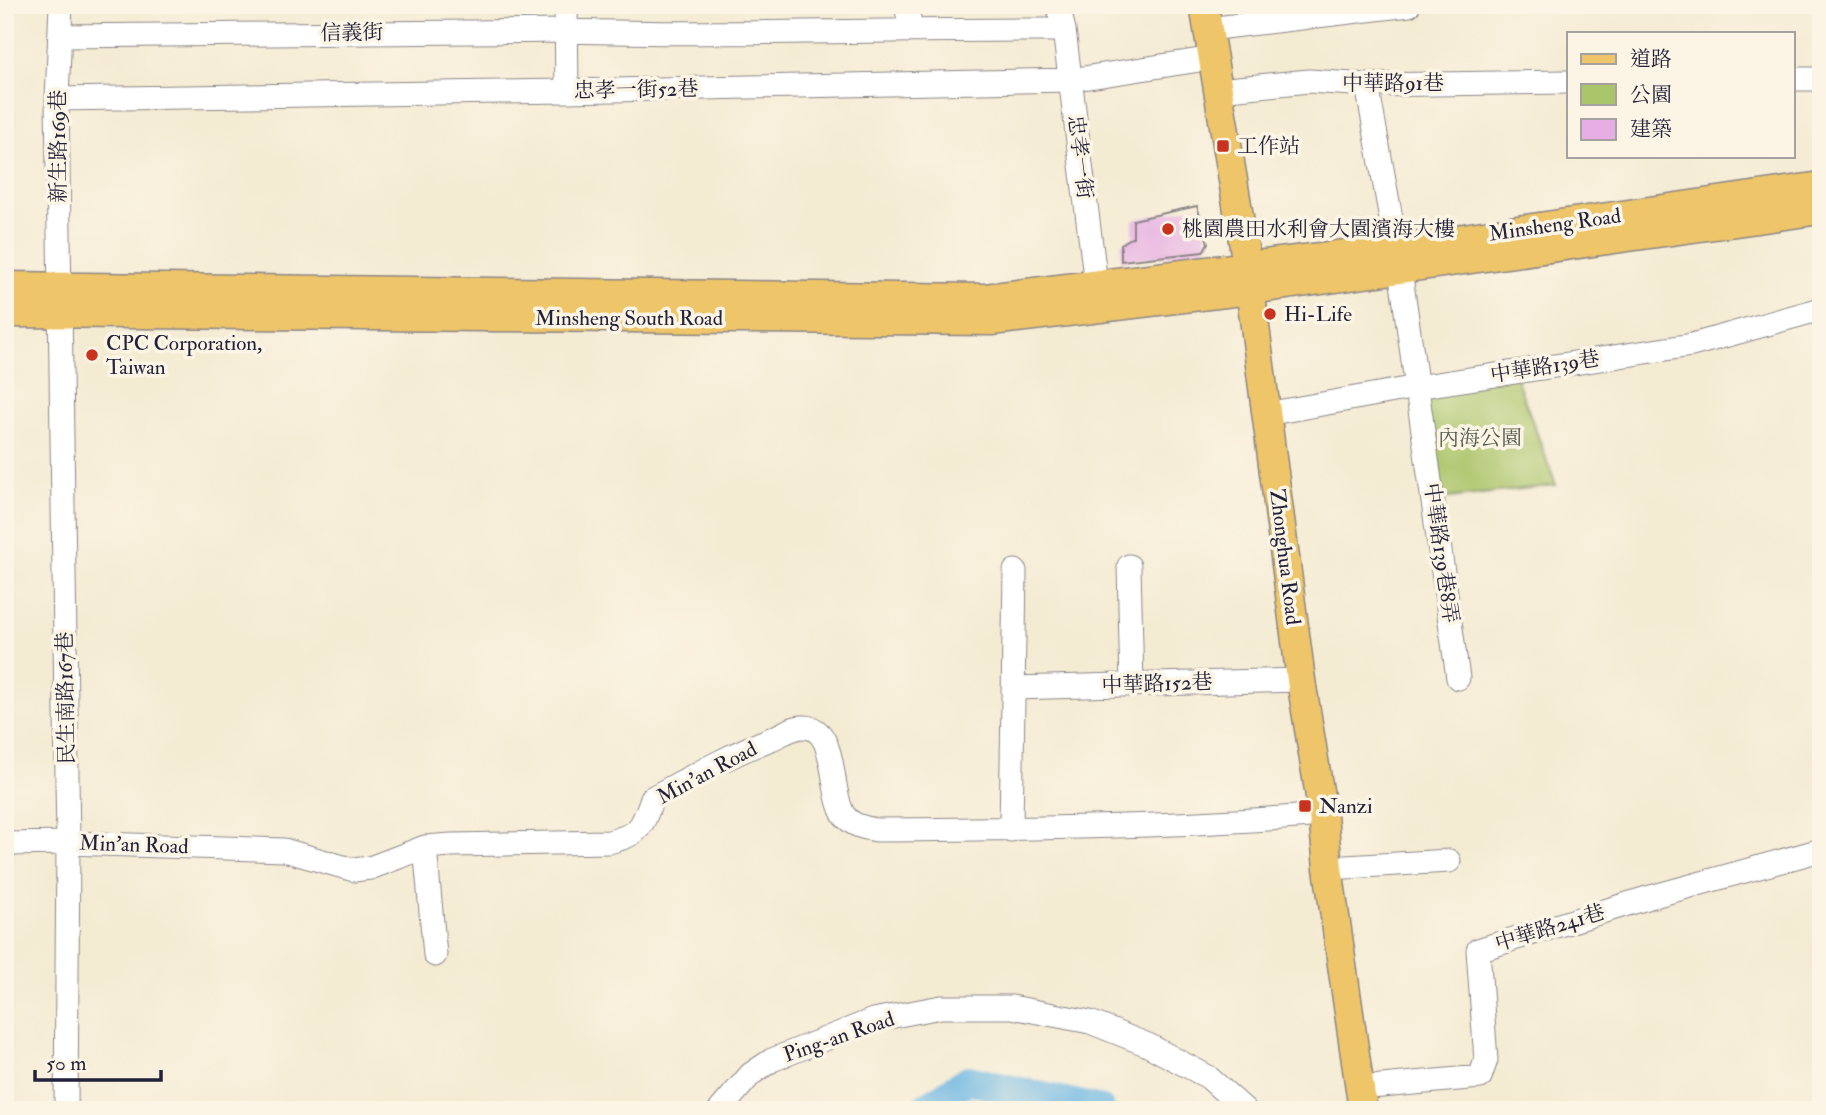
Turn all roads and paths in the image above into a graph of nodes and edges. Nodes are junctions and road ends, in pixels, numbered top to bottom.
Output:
1 (61, 5) edge
2 (566, 5) edge
3 (906, 5) edge
4 (1058, 5) edge
5 (1409, 5) edge
6 (1206, 17) edge
7 (911, 29) junction
8 (1064, 30) junction
9 (567, 31) junction
10 (60, 36) junction
11 (1213, 58) junction
12 (1794, 79) edge
13 (1821, 79) edge
14 (1070, 80) junction
15 (1567, 82) edge
16 (1367, 85) junction
17 (1218, 90) junction
18 (567, 91) junction
19 (57, 99) junction
20 (1821, 186) edge
21 (1821, 209) edge
22 (1397, 259) junction
23 (1249, 277) junction
24 (5, 286) edge
25 (1097, 296) junction
26 (59, 300) junction
27 (1821, 309) edge
28 (5, 313) edge
29 (1417, 387) junction
30 (1266, 414) junction
31 (1129, 566) dead end
32 (1014, 571) dead end
33 (1458, 678) dead end
34 (1301, 680) junction
35 (1132, 685) junction
36 (1014, 688) junction
37 (1323, 815) junction
38 (1011, 830) junction
39 (68, 843) junction
40 (5, 844) edge
41 (425, 848) junction
42 (1821, 850) edge
43 (1449, 861) dead end
44 (1328, 868) junction
45 (435, 956) dead end
46 (1361, 1099) edge
47 (66, 1110) edge
48 (720, 1110) edge
49 (1245, 1110) edge

1 - 10 street, 新生路169巷
2 - 9 street
3 - 7 street
4 - 8 street, 忠孝一街
5 - 6 street
6 - 11 main road, Zhonghua Road
7 - 8 street, 信義街
7 - 9 street, 信義街
8 - 14 street, 忠孝一街
9 - 10 street, 信義街
9 - 18 street
10 - 19 street, 新生路169巷
11 - 14 street, 忠孝一街52巷
11 - 17 main road, Zhonghua Road
12 - 13 street
14 - 18 street, 忠孝一街52巷
14 - 25 street, 忠孝一街
15 - 16 street, 中華路91巷
16 - 17 street, 中華路91巷
16 - 22 street, 中華路139巷8弄
17 - 23 main road, Zhonghua Road
18 - 19 street, 忠孝一街52巷
19 - 26 street, 新生路169巷
20 - 22 main road, Minsheng Road
21 - 22 main road, Minsheng Road
22 - 23 main road, Minsheng Road
22 - 29 street, 中華路139巷8弄
23 - 25 main road, Minsheng South Road
23 - 30 main road, Zhonghua Road
24 - 26 main road, Minsheng South Road
25 - 26 main road, Minsheng South Road
26 - 28 main road, Minsheng South Road
26 - 39 street, 民生南路167巷
27 - 29 street, 中華路139巷
29 - 30 street, 中華路139巷
29 - 33 street, 中華路139巷8弄
30 - 34 main road, Zhonghua Road
31 - 35 street
32 - 36 street
34 - 35 street, 中華路152巷
34 - 37 main road, Zhonghua Road
35 - 36 street, 中華路152巷
36 - 38 street
37 - 38 street, Min'an Road
37 - 44 main road, Zhonghua Road
38 - 41 street, Min'an Road
39 - 40 street, Min'an Road
39 - 41 street, Min'an Road
39 - 47 street, 民生南路167巷
41 - 45 street
42 - 46 street, 中華路241巷
43 - 44 street
44 - 46 main road, Zhonghua Road
48 - 49 street, Ping-an Road

